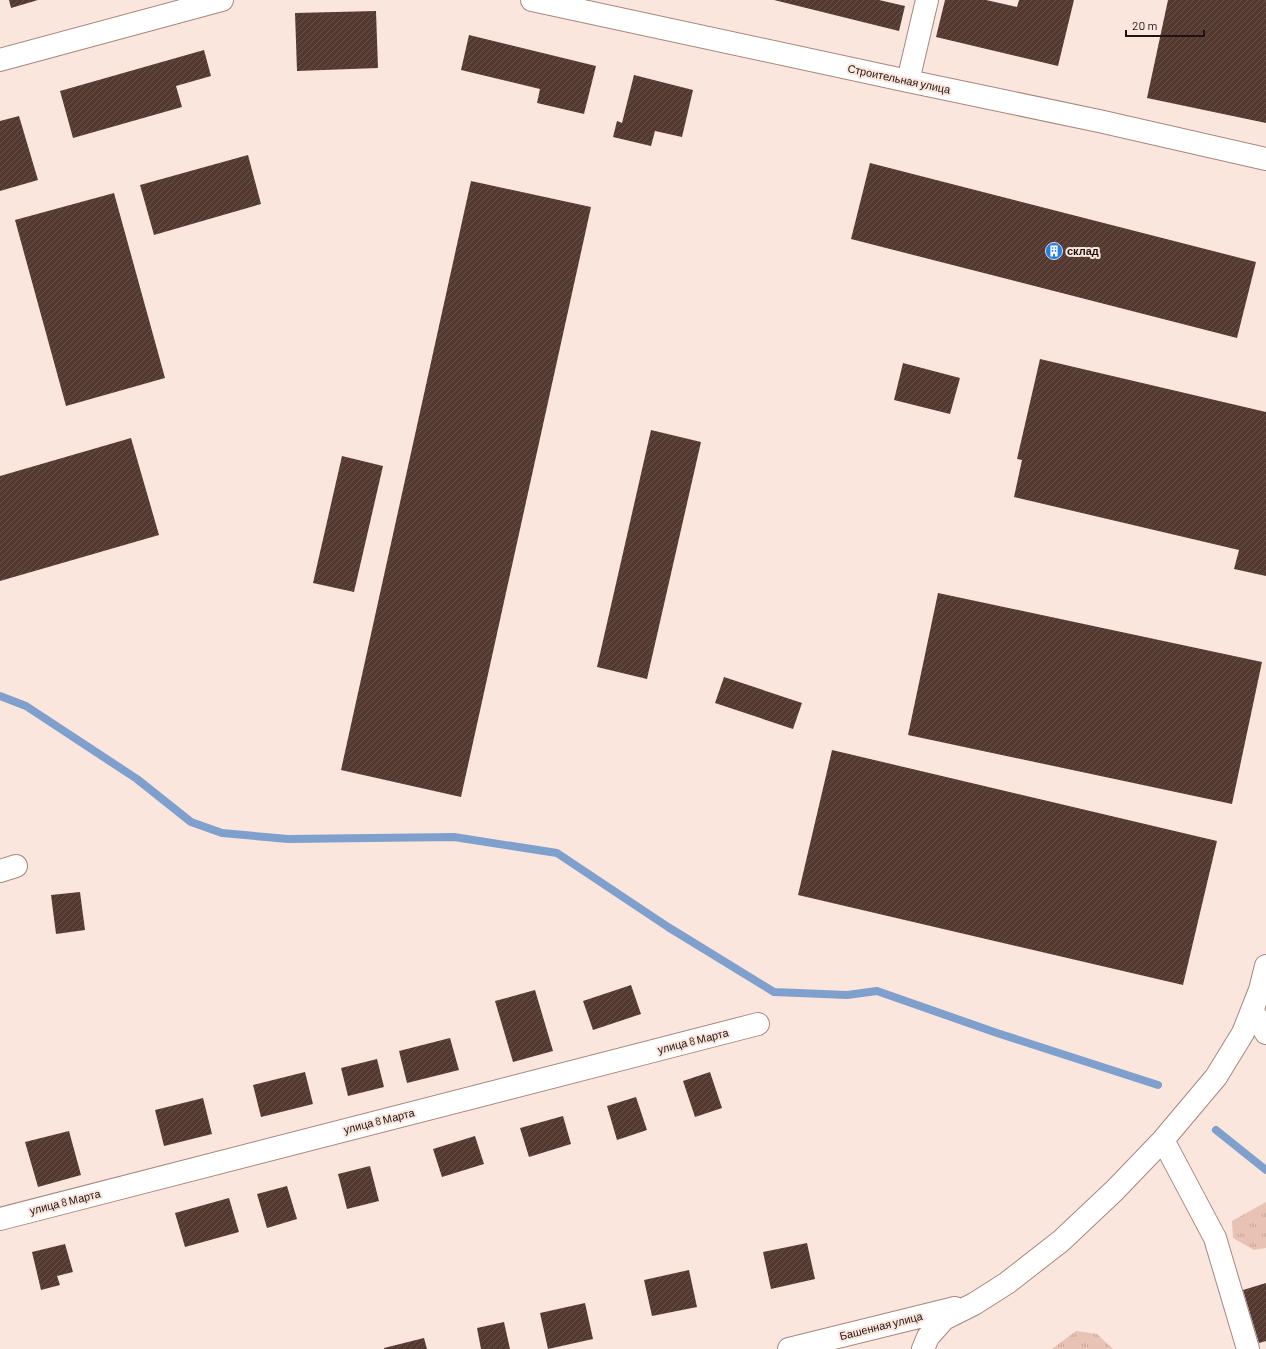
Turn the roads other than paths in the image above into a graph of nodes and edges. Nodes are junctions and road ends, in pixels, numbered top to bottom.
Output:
1 (222, 0) edge
2 (532, 0) edge
3 (927, 0) edge
4 (0, 60) edge
5 (908, 81) junction
6 (1266, 159) edge
7 (1266, 966) edge
8 (1252, 1010) junction
9 (758, 1024) dead end
10 (1266, 1033) edge
11 (1163, 1140) junction
12 (0, 1219) edge
13 (974, 1304) junction
14 (789, 1349) edge
15 (923, 1349) edge
16 (1248, 1349) edge

1 - 4 street
2 - 5 street, Строительная улица
3 - 5 street
5 - 6 street, Строительная улица
7 - 8 street
8 - 10 street
8 - 11 street
9 - 12 street, улица 8 Марта
11 - 13 street
11 - 16 street
13 - 14 street, Башенная улица
13 - 15 street

